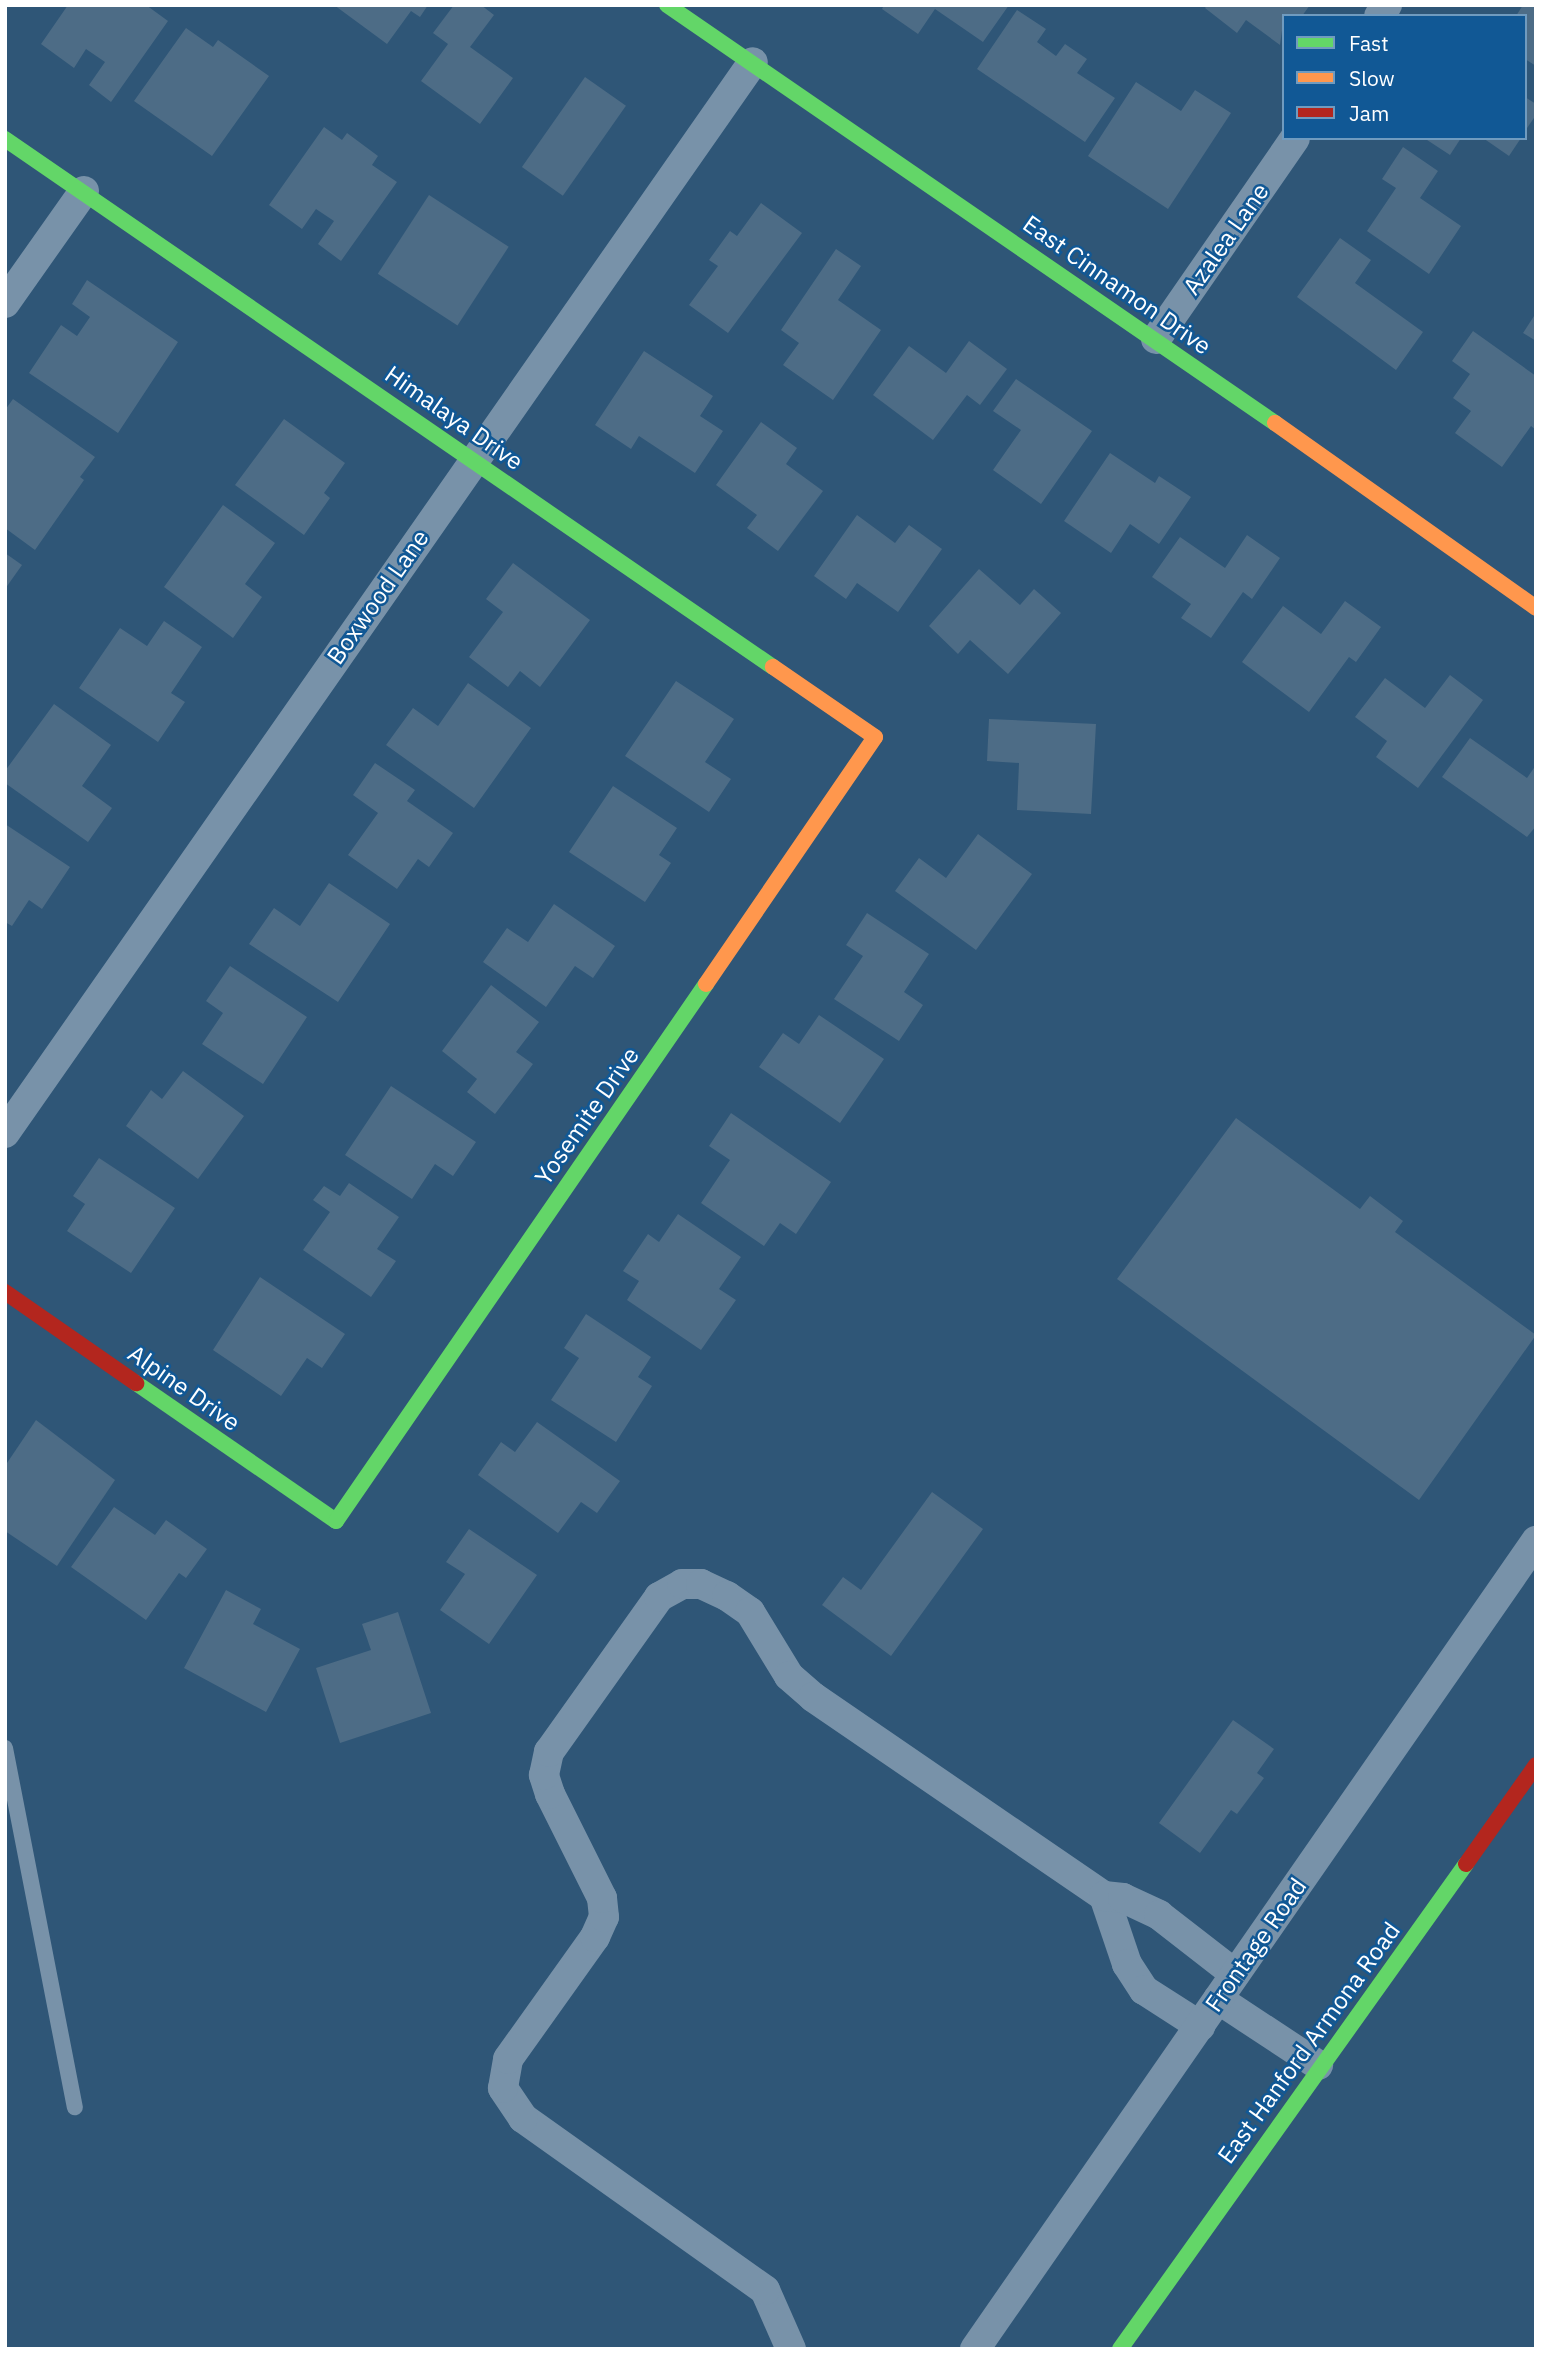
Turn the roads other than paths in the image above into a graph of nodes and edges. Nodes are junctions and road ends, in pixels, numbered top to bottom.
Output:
1 (667, 5) edge
2 (753, 62) junction
3 (5, 139) edge
4 (1294, 140) edge
5 (84, 191) junction
6 (5, 303) edge
7 (1156, 339) junction
8 (473, 459) junction
9 (1536, 608) edge
10 (875, 737) joint
11 (5, 1133) edge
12 (5, 1292) edge
13 (336, 1521) joint
14 (1536, 1541) edge
15 (5, 1748) edge
16 (1536, 1765) edge
17 (8, 1775) edge
18 (1104, 1896) junction
19 (1235, 1974) junction
20 (1218, 1999) junction
21 (1200, 2026) junction
22 (1318, 2065) junction
23 (75, 2108) dead end
24 (790, 2349) edge
25 (975, 2349) edge
26 (1120, 2349) edge

1 - 2 street, East Cinnamon Drive
2 - 7 street, East Cinnamon Drive
2 - 8 street, Boxwood Lane
3 - 5 street, Himalaya Drive
4 - 7 street, Azalea Lane
5 - 6 street
5 - 8 street, Himalaya Drive
7 - 9 street, East Cinnamon Drive
8 - 10 street, Himalaya Drive
8 - 11 street, Boxwood Lane
10 - 13 street, Yosemite Drive
12 - 13 street, Alpine Drive
14 - 19 street, Frontage Road
15 - 17 lane
16 - 22 street, East Hanford Armona Road
17 - 23 lane
18 - 19 street
18 - 21 street
18 - 24 street
19 - 20 street, Frontage Road
20 - 21 street, Frontage Road
20 - 22 street
21 - 25 street, Frontage Road
22 - 26 street, East Hanford Armona Road

